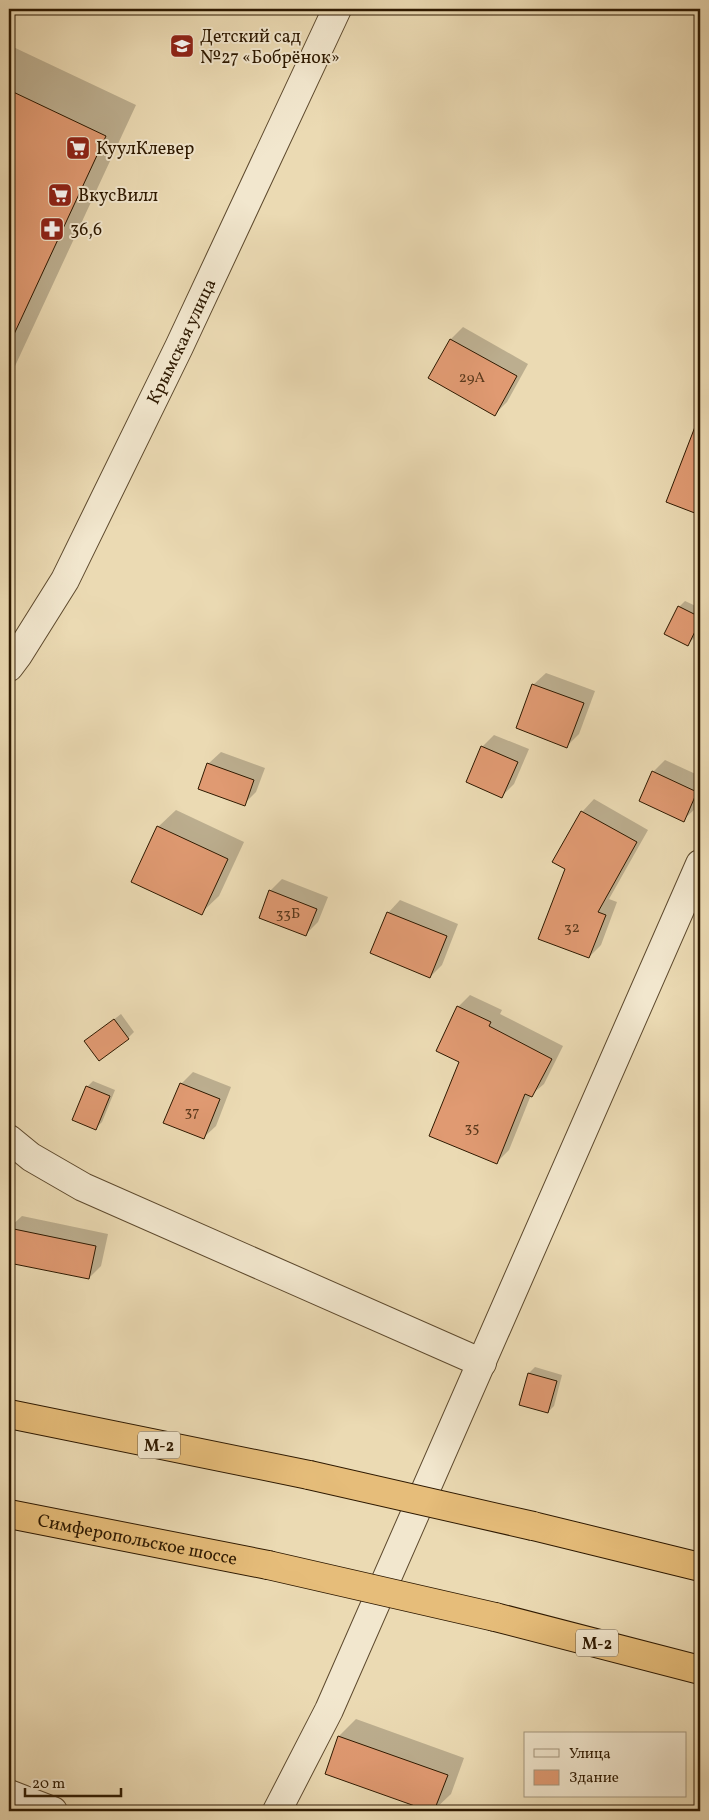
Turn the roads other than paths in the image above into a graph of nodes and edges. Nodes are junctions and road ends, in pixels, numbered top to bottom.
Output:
1 (337, 9) edge
2 (9, 667) edge
3 (700, 864) edge
4 (9, 1139) edge
5 (482, 1363) junction
6 (9, 1414) edge
7 (9, 1514) edge
8 (700, 1568) edge
9 (700, 1670) edge
10 (9, 1794) edge
11 (53, 1811) edge
12 (277, 1811) edge

1 - 2 street, Крымская улица
3 - 5 street
4 - 5 street
5 - 12 street
6 - 8 highway, М-2, bridge
7 - 9 highway, Симферопольское шоссе / М-2, bridge
10 - 11 street

